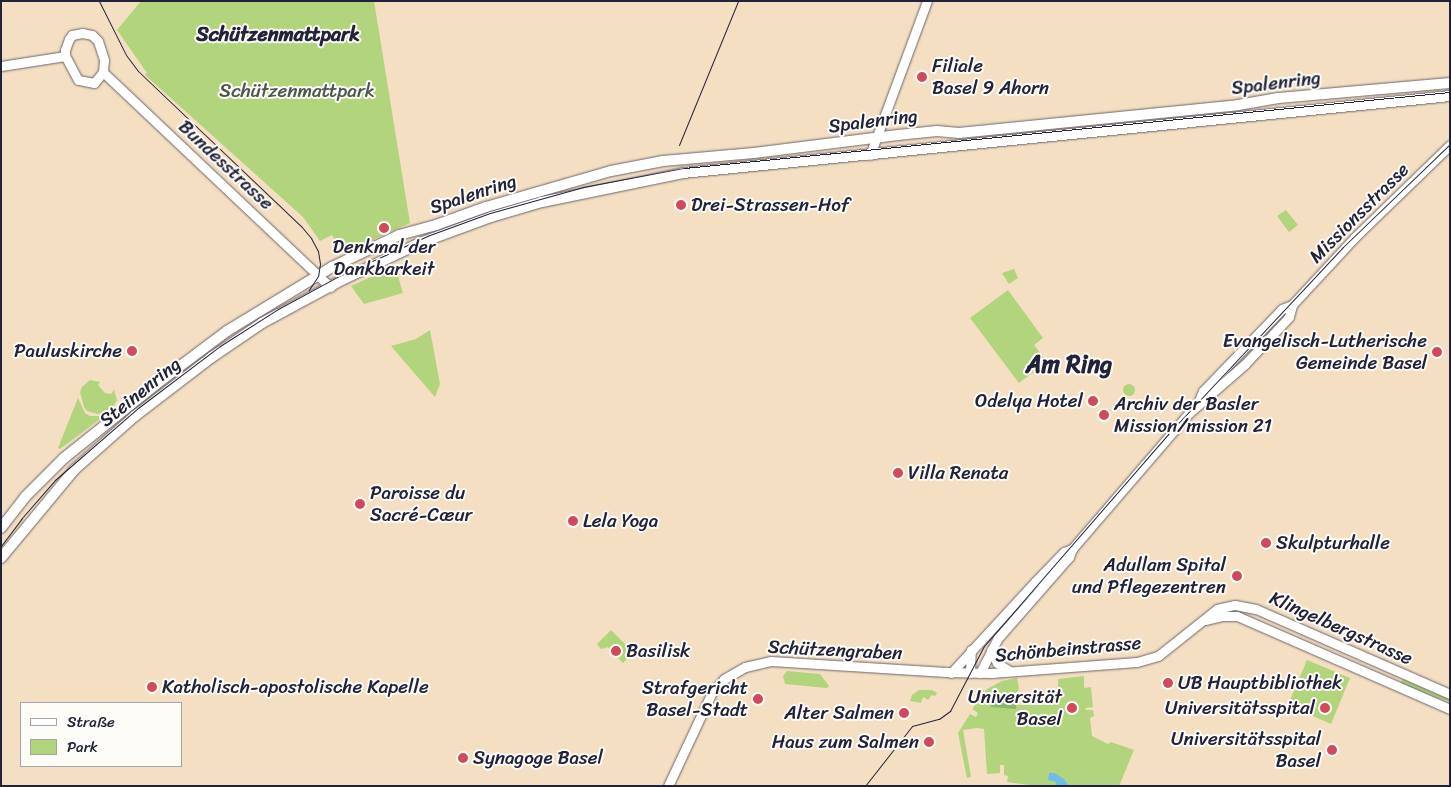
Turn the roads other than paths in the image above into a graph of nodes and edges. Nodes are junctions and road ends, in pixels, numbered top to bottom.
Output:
1 (926, 1) edge
2 (65, 56) junction
3 (1, 66) edge
4 (103, 72) junction
5 (1450, 83) edge
6 (1450, 96) edge
7 (876, 139) junction
8 (1450, 146) edge
9 (870, 155) junction
10 (325, 282) junction
11 (1, 528) edge
12 (1072, 548) junction
13 (1, 558) edge
14 (1204, 621) junction
15 (971, 650) junction
16 (991, 650) junction
17 (951, 672) junction
18 (1010, 672) junction
19 (970, 673) junction
20 (980, 673) junction
21 (1450, 694) edge
22 (1450, 709) edge
23 (668, 786) edge

1 - 7 main road
2 - 3 main road
2 - 4 main road
2 - 4 main road
4 - 10 main road, Bundesstrasse
5 - 7 main road, Spalenring
6 - 9 main road, Spalenring
7 - 9 main road
7 - 10 main road, Spalenring
8 - 12 main road, Missionsstrasse
9 - 10 main road, Spalenring
10 - 11 main road, Steinenring
10 - 13 main road, Steinenring
12 - 15 main road, Missionsstrasse
12 - 16 main road, Missionsstrasse
14 - 18 main road, Schönbeinstrasse
14 - 21 main road, Klingelbergstrasse
14 - 22 main road, Klingelbergstrasse
15 - 17 main road, Missionsstrasse
15 - 19 main road
16 - 18 main road
16 - 20 main road, Missionsstrasse
17 - 19 main road, Schützengraben
17 - 23 main road, Schützengraben
18 - 20 main road, Schönbeinstrasse
19 - 20 main road, Schützengraben

